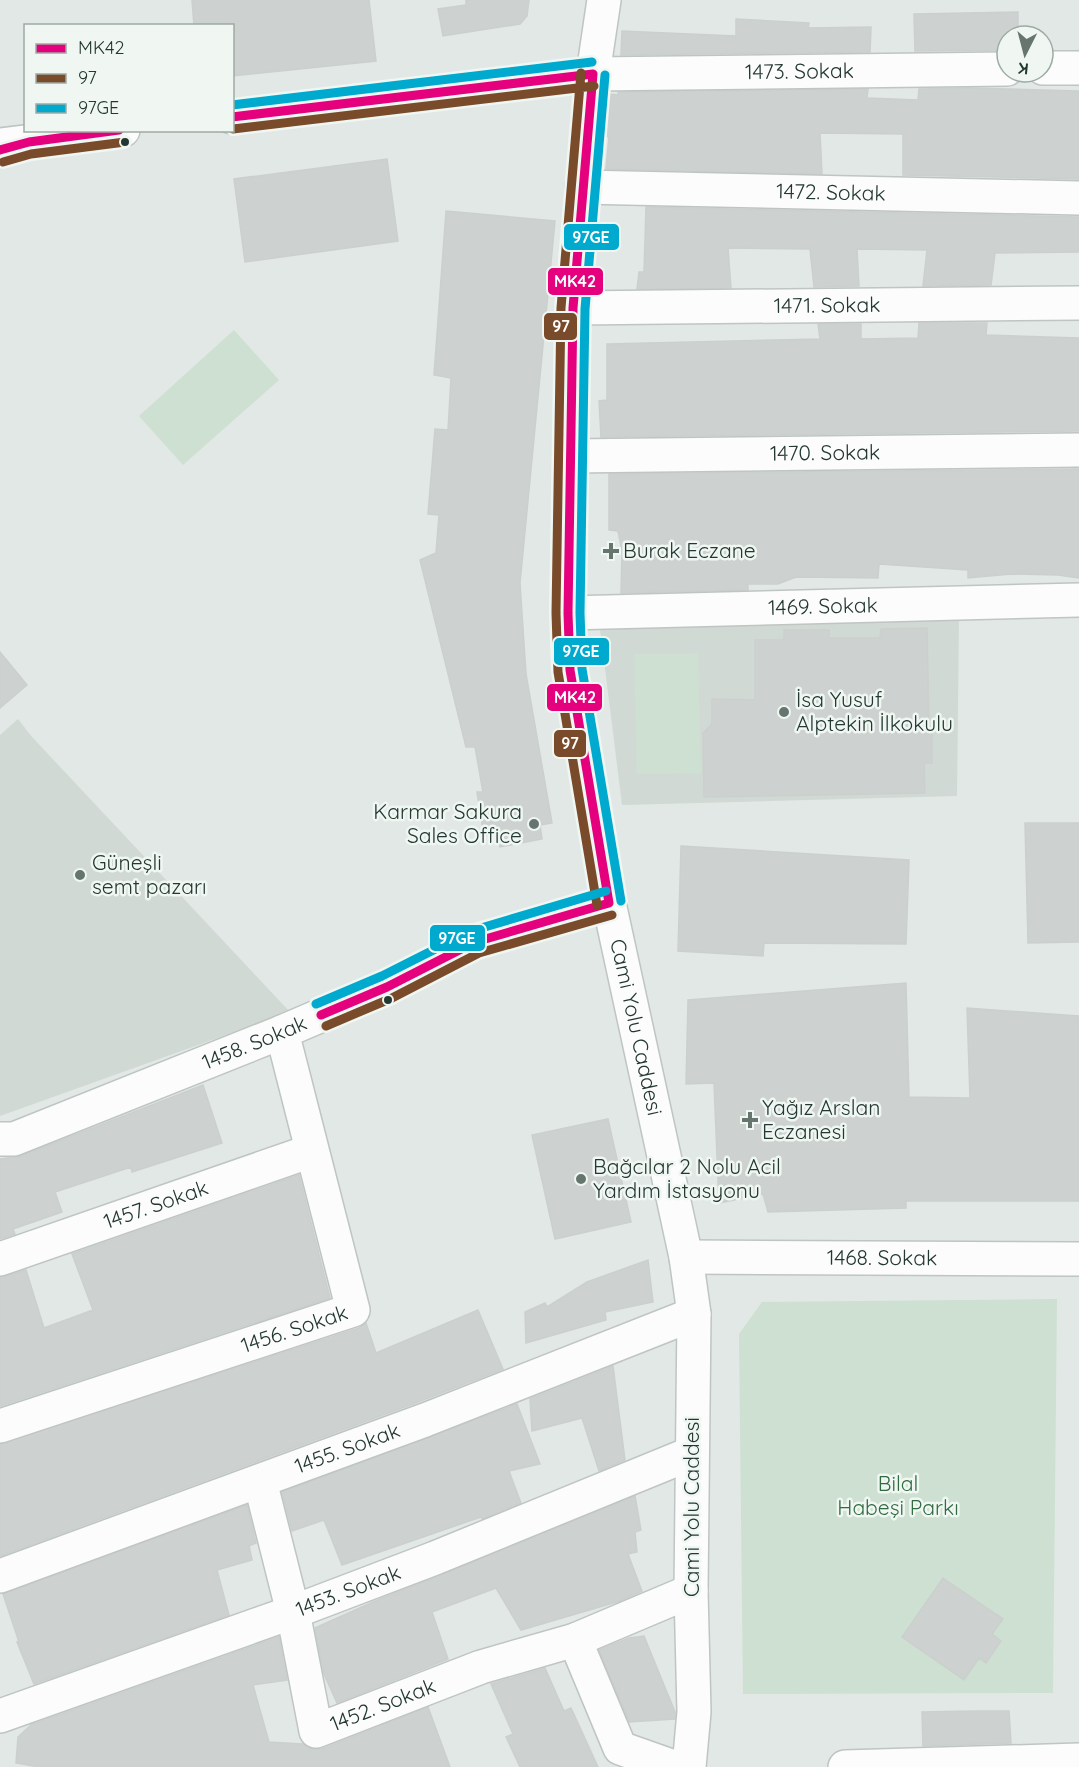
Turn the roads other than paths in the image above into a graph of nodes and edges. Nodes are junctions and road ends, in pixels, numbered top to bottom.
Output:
1 (604, 0) edge
2 (1079, 68) edge
3 (995, 69) edge
4 (1055, 69) edge
5 (593, 74) junction
6 (234, 117) edge
7 (109, 132) edge
8 (10, 146) edge
9 (582, 187) junction
10 (1079, 198) edge
11 (1079, 303) edge
12 (573, 308) junction
13 (1079, 450) edge
14 (570, 456) junction
15 (1079, 600) edge
16 (568, 613) junction
17 (609, 903) junction
18 (282, 1032) junction
19 (0, 1139) edge
20 (311, 1151) junction
21 (686, 1257) junction
22 (0, 1259) edge
23 (1079, 1259) edge
24 (694, 1314) junction
25 (0, 1426) edge
26 (692, 1453) junction
27 (260, 1481) junction
28 (0, 1576) edge
29 (691, 1591) junction
30 (293, 1612) junction
31 (575, 1640) junction
32 (0, 1716) edge
33 (1065, 1762) edge
34 (674, 1767) edge
35 (689, 1767) edge
36 (845, 1767) edge

1 - 5 street, Cami Yolu Caddesi
2 - 4 street
3 - 5 street, 1473. Sokak
5 - 6 street, 1473. Sokak
5 - 9 street, Cami Yolu Caddesi
7 - 8 street
9 - 10 street, 1472. Sokak
9 - 12 street, Cami Yolu Caddesi
11 - 12 street, 1471. Sokak
12 - 14 street, Cami Yolu Caddesi
13 - 14 street, 1470. Sokak
14 - 16 street, Cami Yolu Caddesi
15 - 16 street, 1469. Sokak
16 - 17 street, Cami Yolu Caddesi
17 - 18 street, 1458. Sokak
17 - 21 street, Cami Yolu Caddesi
18 - 19 street, 1458. Sokak
18 - 20 street, 1456. Sokak
20 - 22 street, 1457. Sokak
20 - 25 street, 1456. Sokak
21 - 23 street, 1468. Sokak
21 - 24 street, Cami Yolu Caddesi
24 - 26 street, Cami Yolu Caddesi
24 - 27 street, 1455. Sokak
26 - 29 street, Cami Yolu Caddesi
26 - 30 street, 1453. Sokak
27 - 28 street, 1455. Sokak
27 - 30 street, 1452. Sokak
29 - 31 street, 1452. Sokak
29 - 35 street, Cami Yolu Caddesi
30 - 31 street, 1452. Sokak
30 - 32 street, 1453. Sokak
31 - 34 street
33 - 36 street

